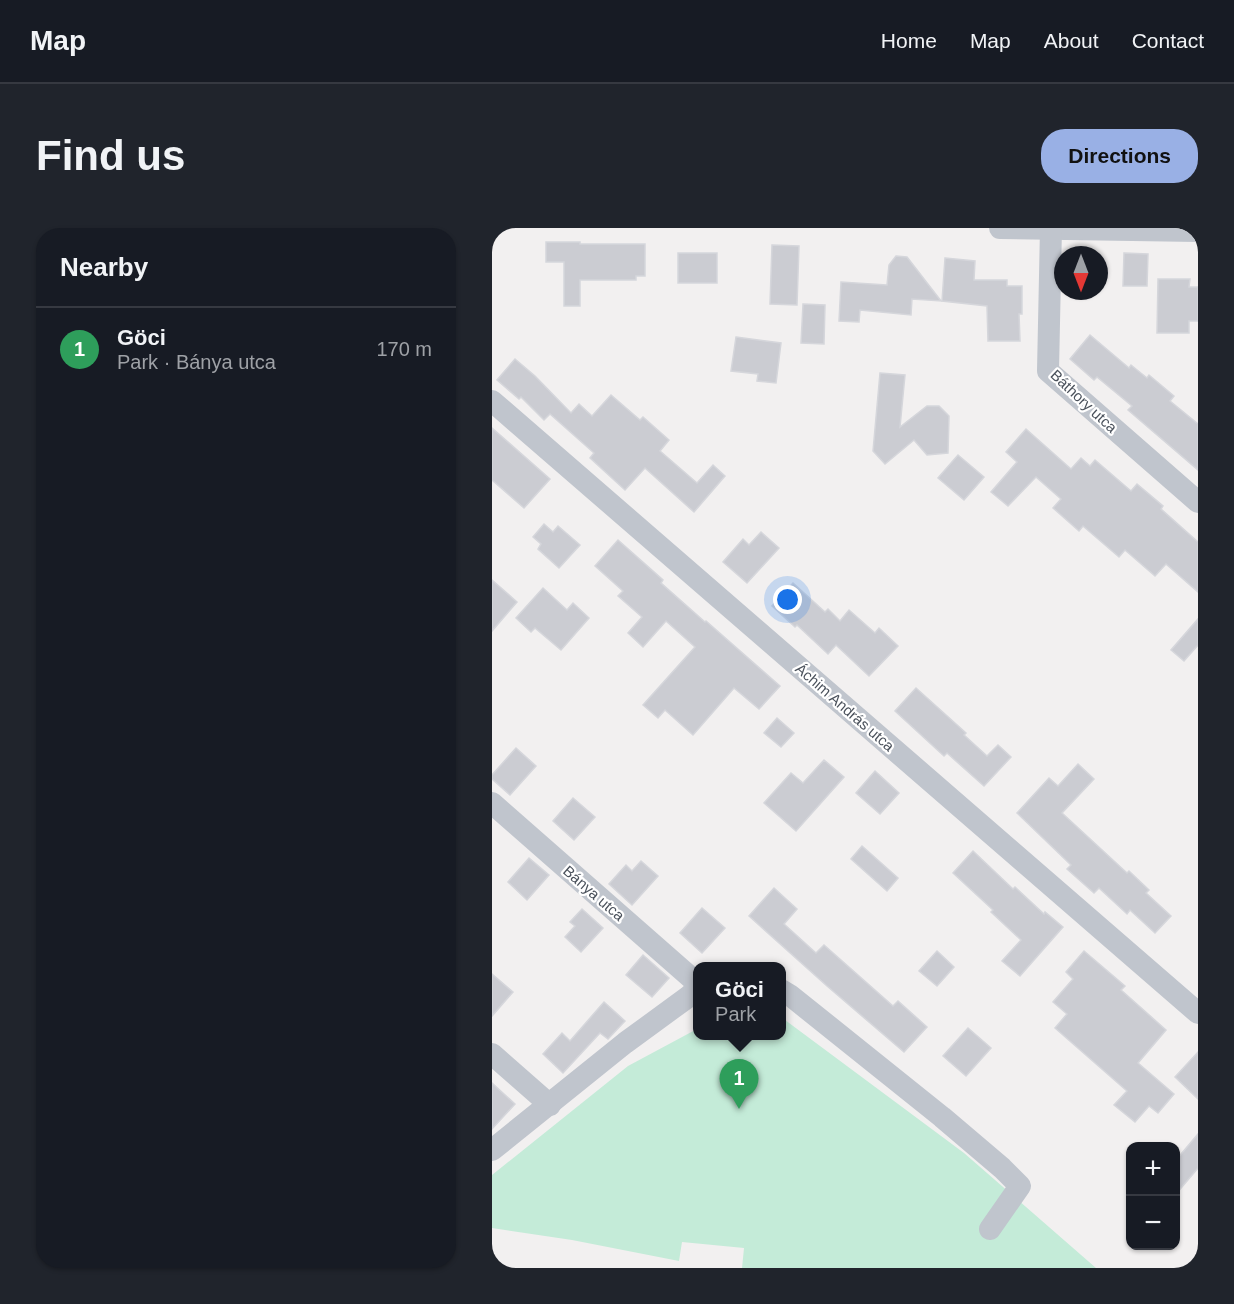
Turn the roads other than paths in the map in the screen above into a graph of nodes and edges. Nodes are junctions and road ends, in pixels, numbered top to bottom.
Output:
1 (1000, 228) edge
2 (1051, 229) edge
3 (1198, 231) edge
4 (492, 401) edge
5 (1198, 502) edge
6 (492, 803) edge
7 (693, 979) edge
8 (693, 992) edge
9 (786, 993) edge
10 (1198, 1013) edge
11 (492, 1053) edge
12 (550, 1105) junction
13 (492, 1150) edge
14 (990, 1229) dead end

1 - 2 street
2 - 3 street
2 - 5 street, Báthory utca
4 - 10 street, Áchim András utca
6 - 7 street, Bánya utca
8 - 12 street
9 - 14 street
11 - 12 street
12 - 13 street

